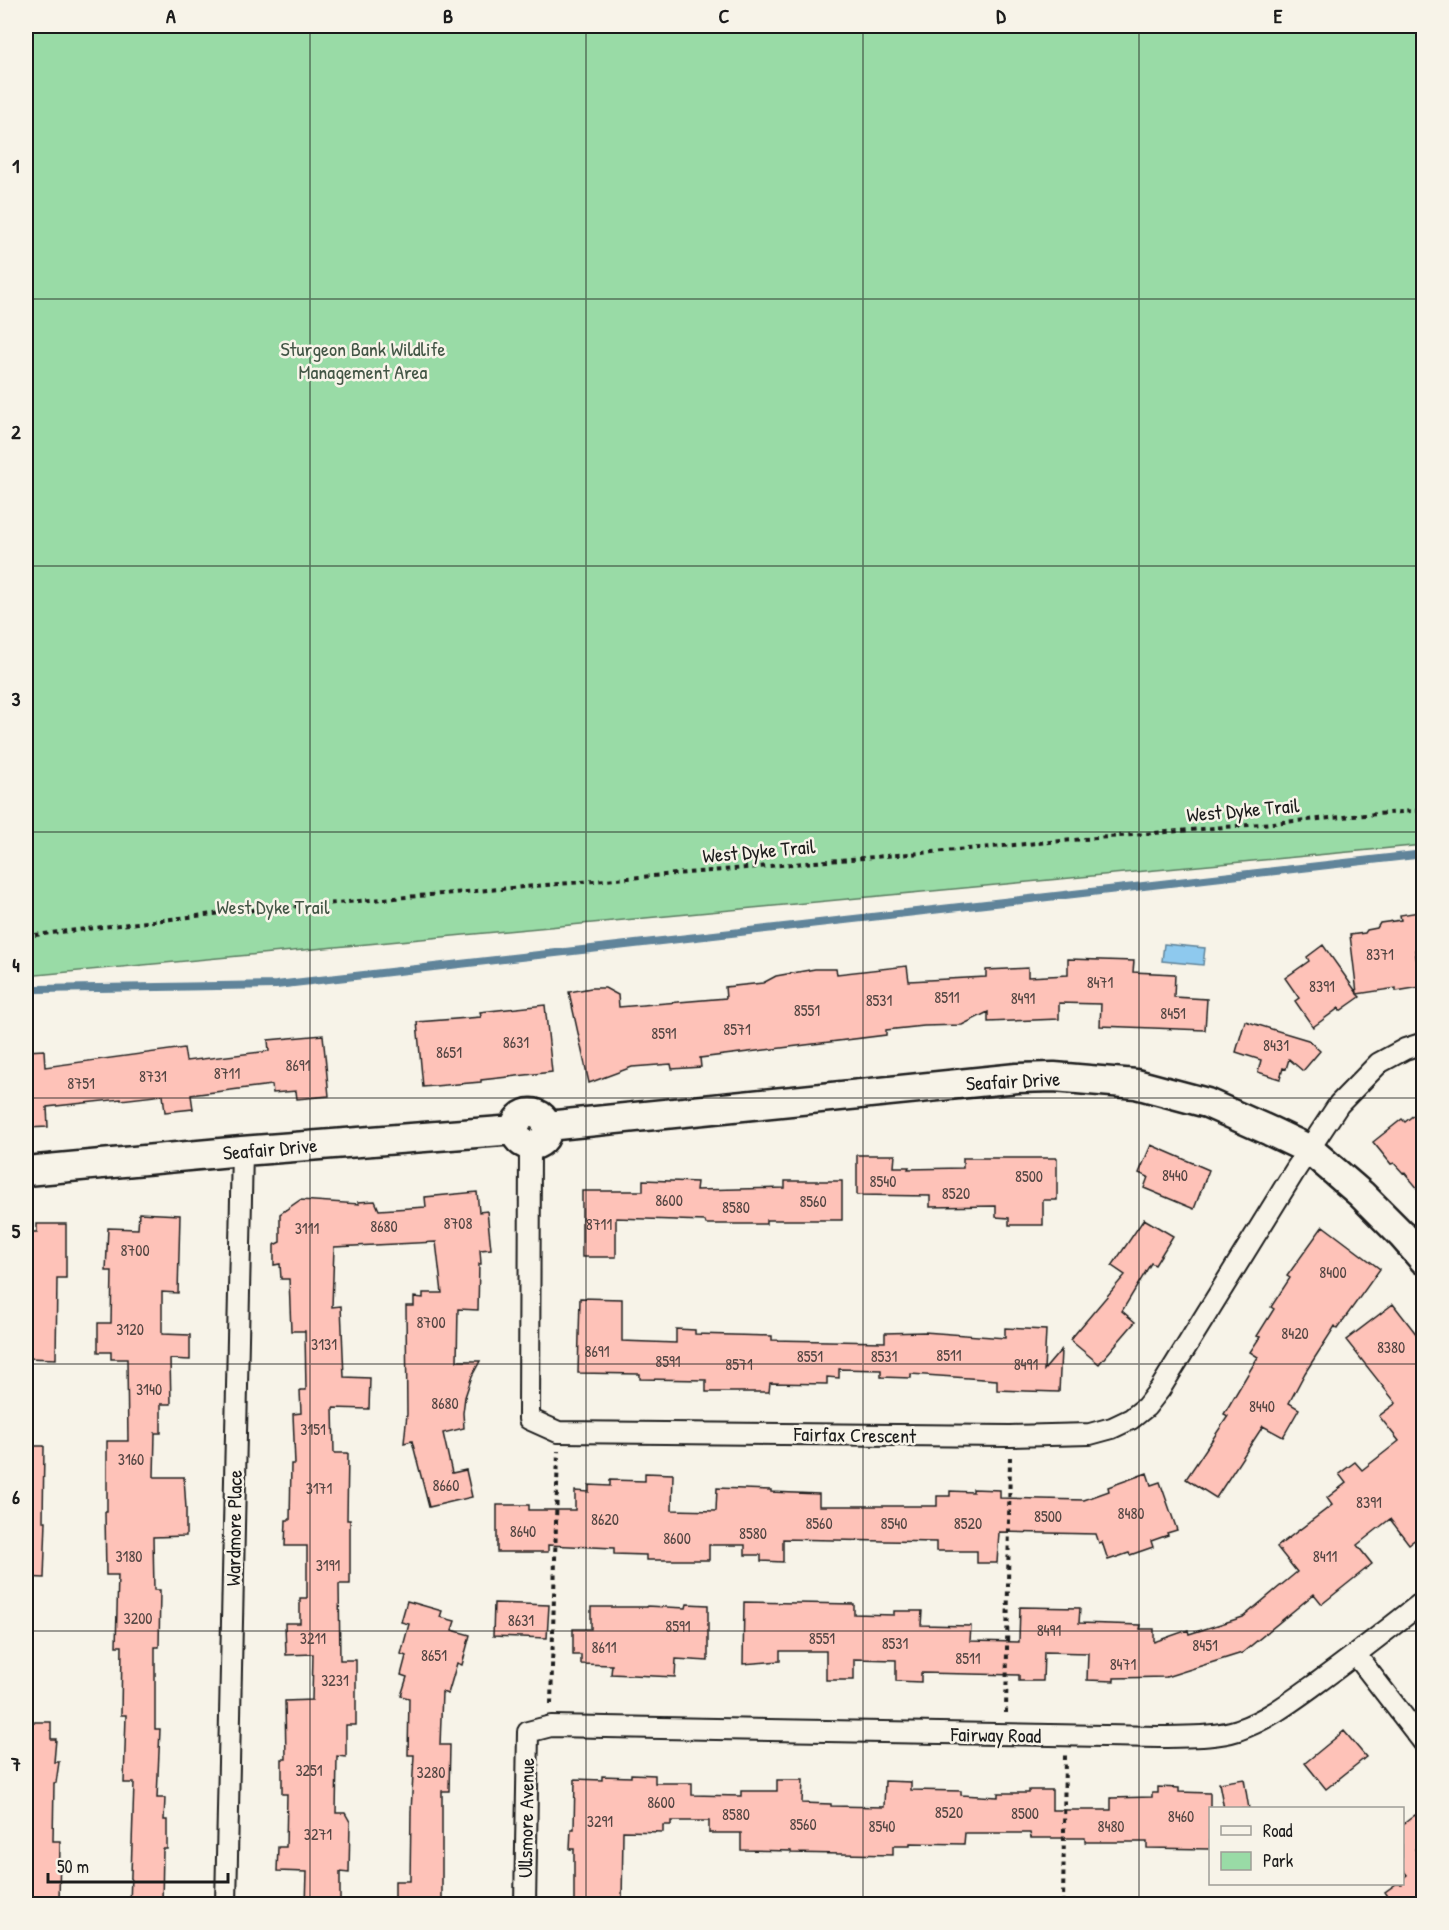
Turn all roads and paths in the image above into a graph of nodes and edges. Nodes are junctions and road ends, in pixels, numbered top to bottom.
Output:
1 (1424, 810) edge
2 (26, 936) edge
3 (1424, 1043) edge
4 (531, 1134) junction
5 (1310, 1150) junction
6 (242, 1151) junction
7 (26, 1171) edge
8 (1424, 1260) edge
9 (558, 1432) junction
10 (1010, 1436) junction
11 (1424, 1601) edge
12 (1356, 1655) junction
13 (551, 1726) junction
14 (528, 1732) joint
15 (1005, 1735) junction
16 (1066, 1736) junction
17 (1424, 1743) edge
18 (226, 1905) edge
19 (525, 1905) edge
20 (1063, 1905) edge

1 - 2 path, West Dyke Trail
3 - 5 street, Fairfax Crescent
4 - 5 street, Seafair Drive
4 - 6 street, Seafair Drive
4 - 9 street, Fairfax Crescent
5 - 8 street, Seafair Drive
5 - 10 street, Fairfax Crescent
6 - 7 street, Seafair Drive
6 - 18 street, Wardmore Place
9 - 10 street, Fairfax Crescent
9 - 13 path
10 - 15 path
11 - 12 street, Fairway Road
12 - 16 street, Fairway Road
12 - 17 street
13 - 14 street, Fairway Road
13 - 15 street, Fairway Road
14 - 19 street, Ullsmore Avenue
15 - 16 street, Fairway Road
16 - 20 path

